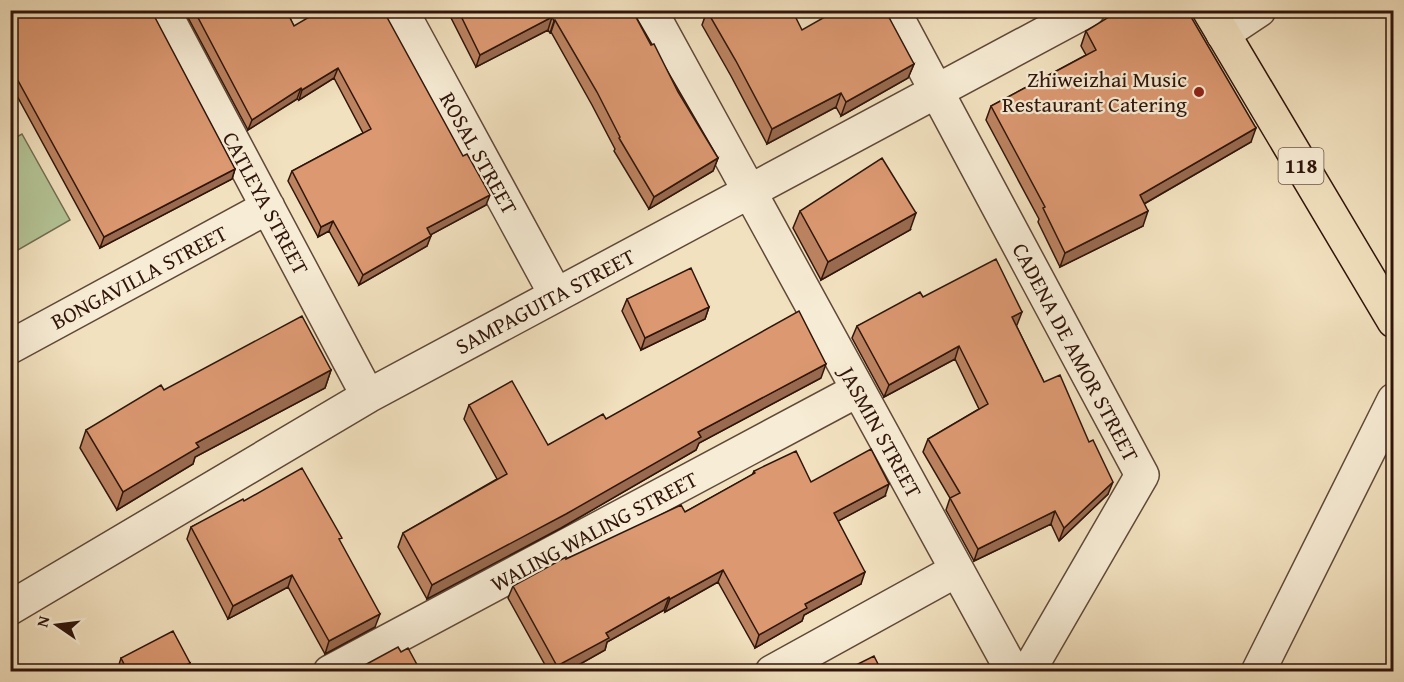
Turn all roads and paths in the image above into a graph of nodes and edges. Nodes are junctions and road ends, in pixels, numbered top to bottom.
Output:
1 (163, 10) edge
2 (401, 10) edge
3 (650, 10) edge
4 (894, 10) edge
5 (1088, 10) edge
6 (1259, 10) edge
7 (1216, 22) edge
8 (938, 92) junction
9 (750, 192) junction
10 (268, 207) junction
11 (556, 296) junction
12 (1394, 321) edge
13 (10, 347) edge
14 (858, 390) junction
15 (368, 396) junction
16 (1394, 400) edge
17 (957, 570) junction
18 (10, 608) edge
19 (330, 672) edge
20 (772, 672) edge
21 (1013, 672) edge
22 (1028, 672) edge
23 (1258, 672) edge

1 - 10 street, CATLEYA STREET
2 - 11 street, ROSAL STREET
3 - 9 street, JASMIN STREET
4 - 8 street
5 - 8 street, SAMPAGUITA STREET
6 - 7 street
7 - 12 main road, 118
8 - 9 street, SAMPAGUITA STREET
8 - 22 street, CADENA DE AMOR STREET
9 - 11 street, SAMPAGUITA STREET
9 - 14 street, JASMIN STREET
10 - 13 street, BONGAVILLA STREET
10 - 15 street, CATLEYA STREET
11 - 15 street, SAMPAGUITA STREET
14 - 17 street, JASMIN STREET
14 - 19 street, WALING WALING STREET
15 - 18 street, SAMPAGUITA STREET
16 - 23 street
17 - 20 street
17 - 21 street, JASMIN STREET

